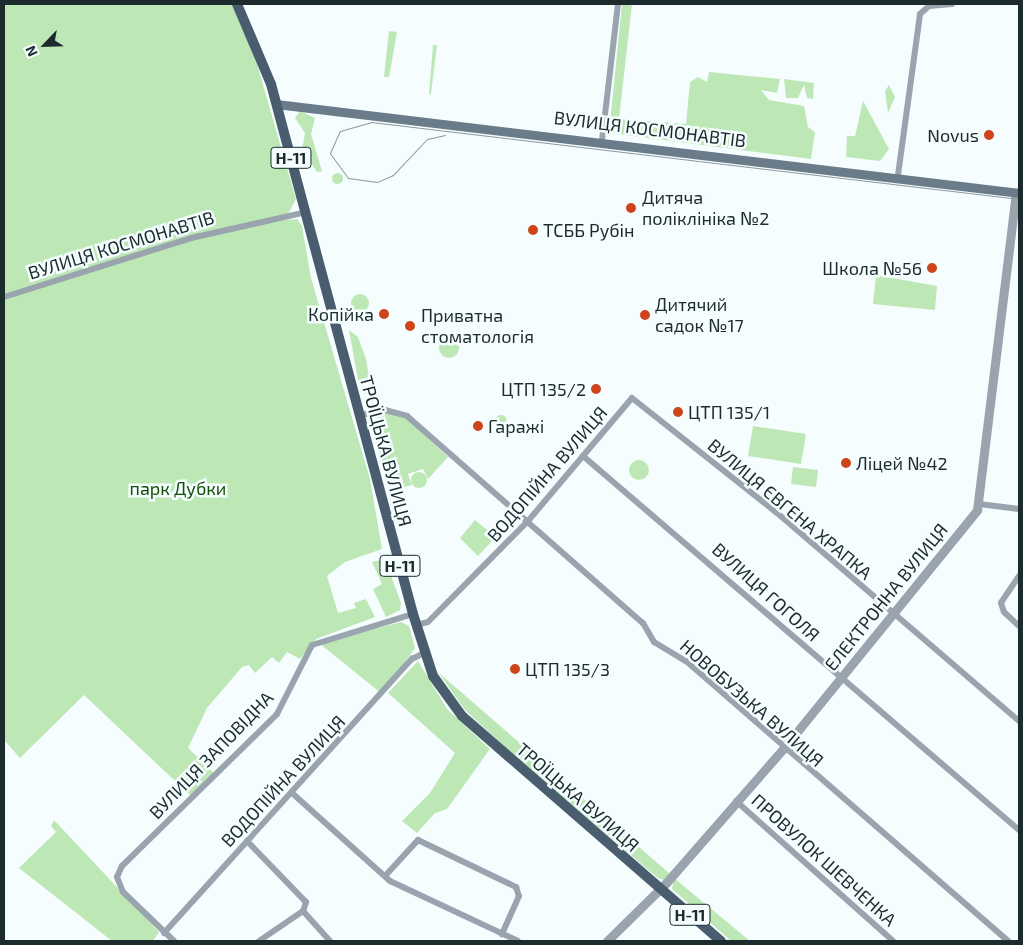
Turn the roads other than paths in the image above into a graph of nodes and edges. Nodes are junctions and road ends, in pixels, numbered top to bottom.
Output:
1 (237, 4) edge
2 (618, 4) edge
3 (952, 4) edge
4 (276, 104) junction
5 (602, 140) junction
6 (898, 175) junction
7 (1017, 192) edge
8 (306, 212) junction
9 (4, 297) edge
10 (632, 398) joint
11 (360, 415) junction
12 (583, 456) junction
13 (979, 504) junction
14 (1019, 510) edge
15 (528, 521) junction
16 (1019, 576) edge
17 (413, 614) junction
18 (893, 615) junction
19 (416, 626) junction
20 (1019, 626) edge
21 (424, 653) junction
22 (841, 679) junction
23 (1019, 721) edge
24 (783, 749) junction
25 (292, 793) junction
26 (736, 801) junction
27 (1019, 830) edge
28 (247, 841) junction
29 (385, 876) junction
30 (659, 888) junction
31 (303, 911) junction
32 (164, 933) junction
33 (502, 934) junction
34 (174, 941) edge
35 (259, 941) edge
36 (330, 941) edge
37 (518, 941) edge
38 (607, 941) edge
39 (721, 941) edge
40 (892, 941) edge
41 (1008, 941) edge

1 - 4 main road, ТРОЇЦЬКА ВУЛИЦЯ / Н-11
2 - 5 street
3 - 6 street
4 - 5 main road, ВУЛИЦЯ КОСМОНАВТІВ
4 - 8 main road, ТРОЇЦЬКА ВУЛИЦЯ / Н-11
5 - 6 main road, ВУЛИЦЯ КОСМОНАВТІВ
6 - 7 main road, ВУЛИЦЯ КОСМОНАВТІВ
7 - 13 street
8 - 9 street, ВУЛИЦЯ КОСМОНАВТІВ
8 - 11 main road, ТРОЇЦЬКА ВУЛИЦЯ / Н-11
10 - 12 street, ВОДОПІЙНА ВУЛИЦЯ
10 - 18 street, ВУЛИЦЯ ЄВГЕНА ХРАПКА
11 - 15 street, НОВОБУЗЬКА ВУЛИЦЯ
11 - 17 main road, ТРОЇЦЬКА ВУЛИЦЯ / Н-11
12 - 15 street, ВОДОПІЙНА ВУЛИЦЯ
12 - 22 street, ВУЛИЦЯ ГОГОЛЯ
13 - 14 street
13 - 18 street, ЕЛЕКТРОННА ВУЛИЦЯ
15 - 19 street, ВОДОПІЙНА ВУЛИЦЯ
15 - 24 street, НОВОБУЗЬКА ВУЛИЦЯ
16 - 20 street
17 - 19 main road, ТРОЇЦЬКА ВУЛИЦЯ / Н-11
17 - 32 street, ВУЛИЦЯ ЗАПОВІДНА
18 - 22 street, ЕЛЕКТРОННА ВУЛИЦЯ
18 - 23 street, ВУЛИЦЯ ЄВГЕНА ХРАПКА
19 - 21 main road, ТРОЇЦЬКА ВУЛИЦЯ / Н-11
21 - 25 street, ВОДОПІЙНА ВУЛИЦЯ
21 - 30 main road, ТРОЇЦЬКА ВУЛИЦЯ / Н-11
22 - 24 street, ЕЛЕКТРОННА ВУЛИЦЯ
22 - 27 street, ВУЛИЦЯ ГОГОЛЯ
24 - 26 street, ЕЛЕКТРОННА ВУЛИЦЯ
24 - 41 street, НОВОБУЗЬКА ВУЛИЦЯ
25 - 28 street, ВОДОПІЙНА ВУЛИЦЯ
25 - 29 street
26 - 30 street, ЕЛЕКТРОННА ВУЛИЦЯ
26 - 40 street, ПРОВУЛОК ШЕВЧЕНКА
28 - 31 street
28 - 32 street, ВОДОПІЙНА ВУЛИЦЯ
29 - 33 street
29 - 33 street
30 - 38 street, ЕЛЕКТРОННА ВУЛИЦЯ
30 - 39 main road, ТРОЇЦЬКА ВУЛИЦЯ / Н-11
31 - 35 street
31 - 36 street
32 - 34 street, ВУЛИЦЯ ЗАПОВІДНА
33 - 37 street

